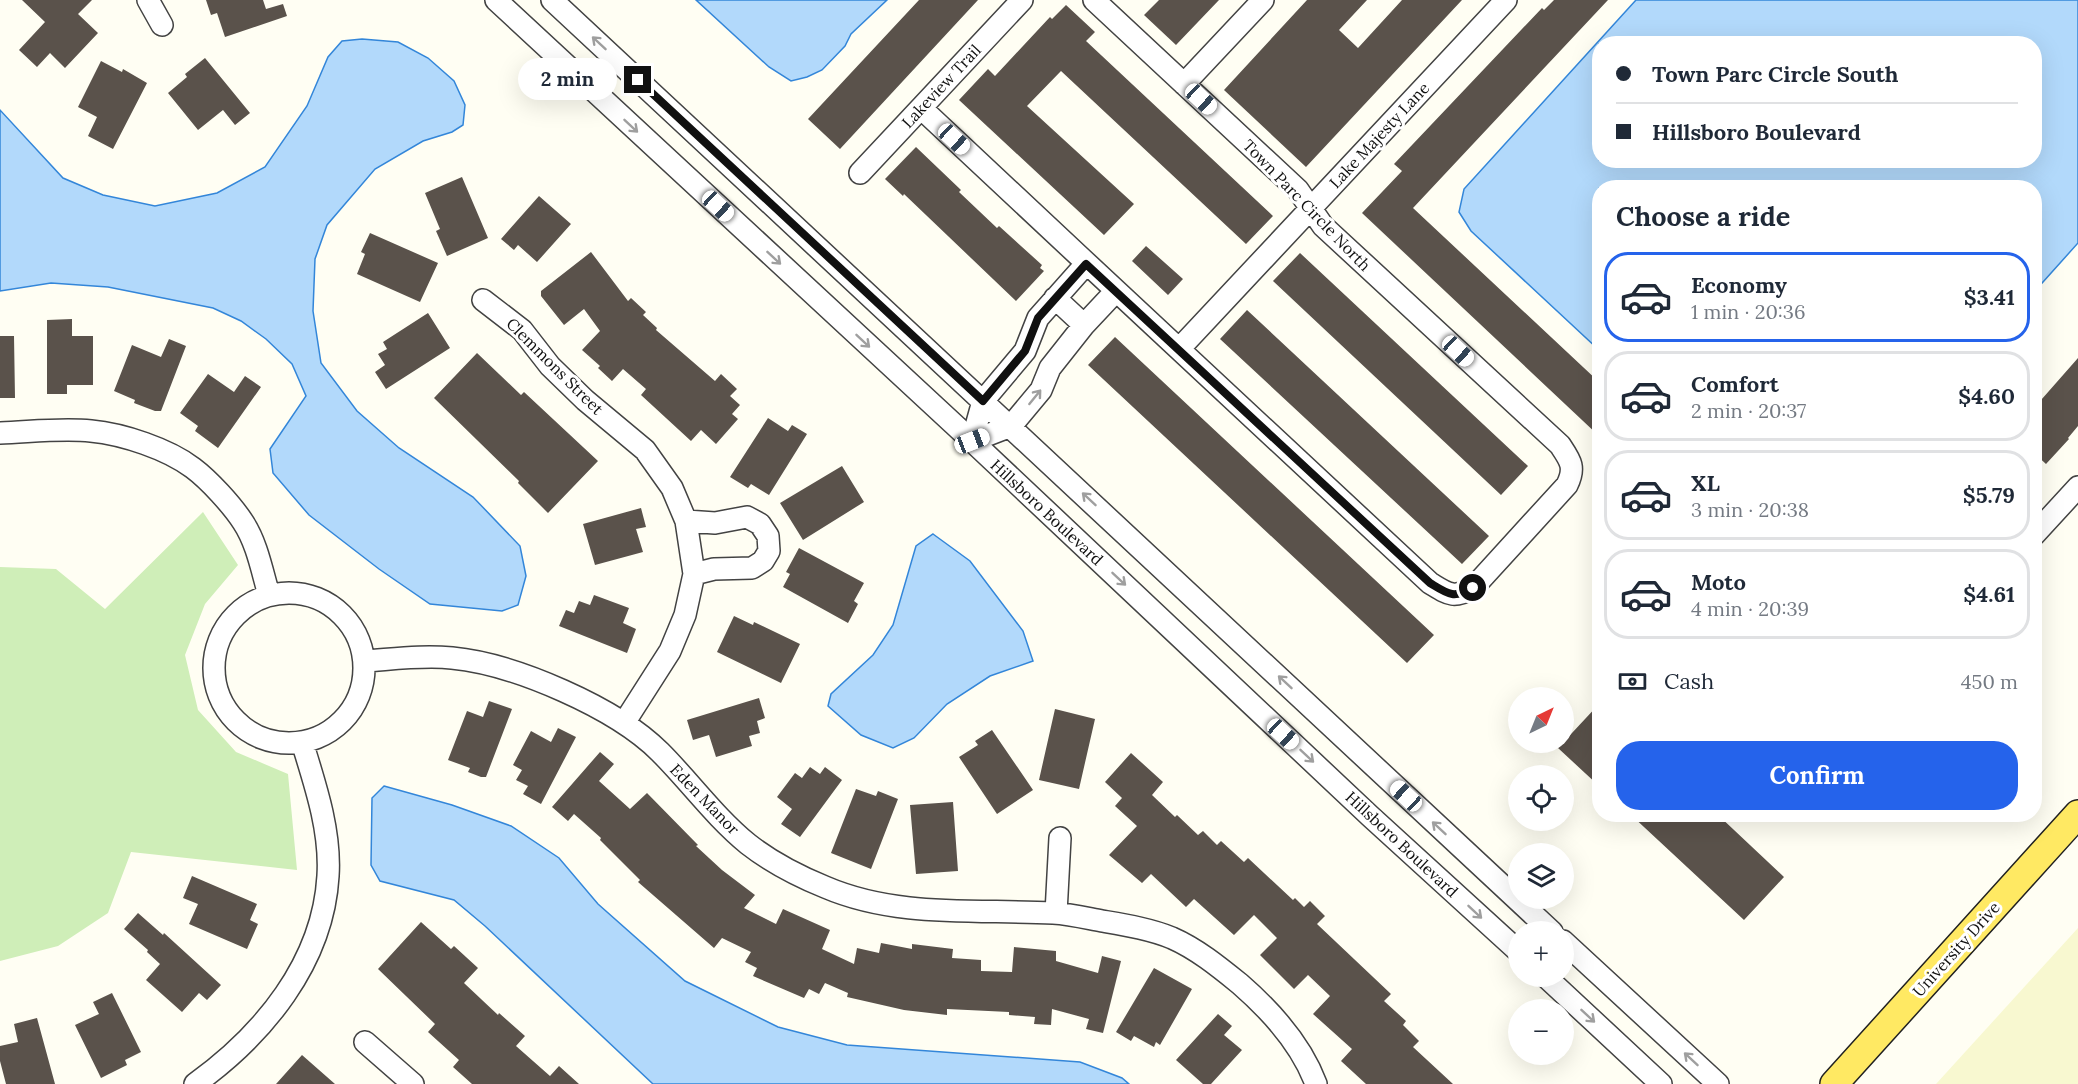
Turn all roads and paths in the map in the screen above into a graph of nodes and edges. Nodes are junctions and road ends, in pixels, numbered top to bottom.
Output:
1 (148, 0) edge
2 (496, 0) edge
3 (552, 0) edge
4 (1022, 0) edge
5 (1094, 0) edge
6 (1263, 0) edge
7 (1506, 0) edge
8 (162, 25) dead end
9 (1184, 84) junction
10 (921, 108) junction
11 (860, 173) dead end
12 (1311, 208) junction
13 (1086, 264) junction
14 (1115, 291) junction
15 (1055, 298) junction
16 (483, 300) dead end
17 (1084, 326) junction
18 (1179, 349) junction
19 (983, 401) junction
20 (1011, 426) junction
21 (0, 433) edge
22 (972, 441) junction
23 (2078, 487) edge
24 (686, 521) junction
25 (2042, 526) edge
26 (694, 574) junction
27 (269, 595) junction
28 (364, 661) junction
29 (624, 723) junction
30 (302, 742) junction
31 (2078, 814) edge
32 (1060, 838) dead end
33 (1056, 914) junction
34 (1540, 921) edge
35 (1508, 942) edge
36 (1574, 952) edge
37 (1557, 987) edge
38 (365, 1042) dead end
39 (195, 1084) edge
40 (413, 1084) edge
41 (1316, 1084) edge
42 (1661, 1084) edge
43 (1718, 1084) edge
44 (1834, 1084) edge

1 - 8 street
2 -> 22 street, Hillsboro Boulevard
19 -> 3 street
4 - 10 street, Lakeview Trail
5 - 9 street, Town Parc Circle North
6 - 9 street
7 - 12 street, Lake Majesty Lane
9 - 12 street, Town Parc Circle North
10 - 11 street, Lakeview Trail
10 - 13 street
12 - 18 street, Lake Majesty Lane
12 - 18 street, Town Parc Circle North
13 - 14 street
13 - 15 street
14 - 17 street
14 - 18 street
15 - 17 street
15 - 19 street
16 - 24 street, Clemmons Street
20 -> 17 street
19 - 20 street
19 - 22 street
20 - 22 street
34 -> 20 street
21 - 27 street
22 -> 35 street, Hillsboro Boulevard
23 - 25 street
24 - 26 street, Clemmons Street
24 - 26 street
26 - 29 street, Clemmons Street
27 - 28 street
27 - 30 street
28 - 29 street, Eden Manor
28 - 30 street
29 - 33 street, Eden Manor
30 - 39 street
31 - 44 main road, University Drive
32 - 33 street
33 - 41 street, Eden Manor
43 -> 36 street
37 -> 42 street
38 - 40 street

